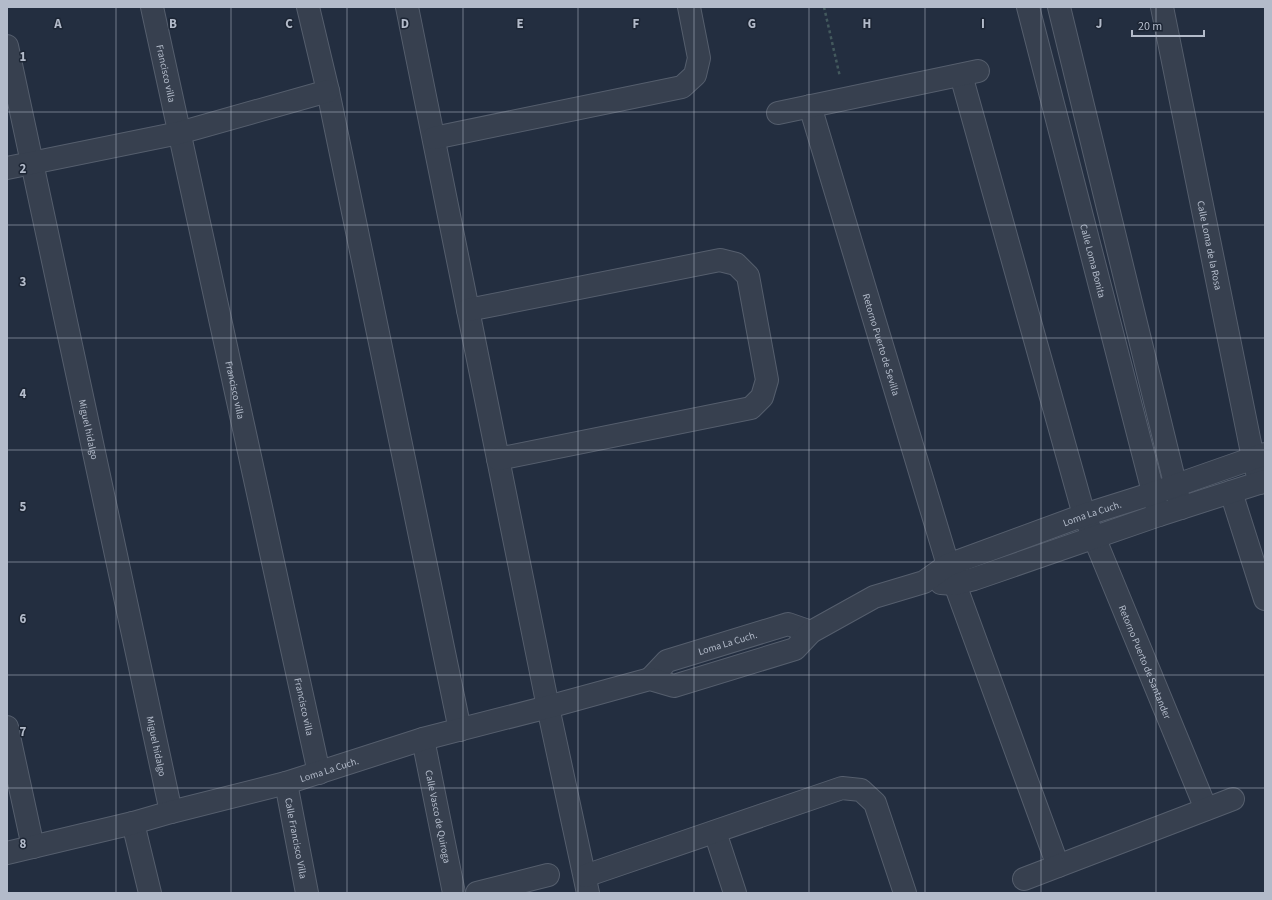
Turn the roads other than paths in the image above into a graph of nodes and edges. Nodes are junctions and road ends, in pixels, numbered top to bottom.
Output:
1 (152, 7) edge
2 (308, 7) edge
3 (407, 7) edge
4 (689, 7) edge
5 (1028, 7) edge
6 (1058, 7) edge
7 (1162, 7) edge
8 (7, 46) edge
9 (328, 91) junction
10 (810, 106) junction
11 (778, 112) dead end
12 (179, 133) junction
13 (434, 138) junction
14 (32, 162) junction
15 (7, 168) edge
16 (468, 310) junction
17 (1259, 456) edge
18 (498, 459) junction
19 (1262, 482) edge
20 (1176, 485) junction
21 (1154, 492) junction
22 (1231, 492) junction
23 (1181, 508) junction
24 (1084, 515) junction
25 (1159, 515) junction
26 (1094, 537) junction
27 (951, 574) junction
28 (1265, 599) edge
29 (548, 707) junction
30 (7, 727) edge
31 (460, 730) junction
32 (423, 739) junction
33 (319, 773) junction
34 (286, 783) junction
35 (1233, 799) dead end
36 (1206, 809) junction
37 (171, 812) junction
38 (133, 823) junction
39 (715, 832) junction
40 (33, 847) junction
41 (7, 853) edge
42 (1058, 866) junction
43 (548, 875) dead end
44 (1024, 879) dead end
45 (587, 885) edge
46 (150, 893) edge
47 (307, 893) edge
48 (454, 893) edge
49 (477, 893) edge
50 (735, 893) edge
51 (905, 893) edge

1 - 12 street, Francisco villa
2 - 9 street
3 - 13 street
4 - 13 street
5 - 21 street, Calle Loma Bonita
6 - 20 street
7 - 17 street, Calle Loma de la Rosa
8 - 14 street, Miguel hidalgo
9 - 12 street
9 - 31 street
10 - 11 street
10 - 24 street
10 - 27 street, Retorno Puerto de Sevilla
12 - 14 street
12 - 33 street, Francisco villa
13 - 16 street
14 - 15 street
14 - 37 street, Miguel hidalgo
16 - 18 street
16 - 18 street
17 - 19 street, Calle Loma de la Rosa
17 - 20 street, Loma La Cuch.
18 - 29 street
19 - 22 street, Loma La Cuch.
20 - 21 street, Loma La Cuch.
20 - 23 street
21 - 24 street, Loma La Cuch.
21 - 25 street, Calle Loma Bonita
22 - 23 street, Loma La Cuch.
22 - 28 street
23 - 25 street, Loma La Cuch.
24 - 26 street, Retorno Puerto de Santander
24 - 27 street, Loma La Cuch.
25 - 26 street, Loma La Cuch.
26 - 27 street, Loma La Cuch.
26 - 36 street, Retorno Puerto de Santander
27 - 29 street, Loma La Cuch.
27 - 42 street
29 - 31 street, Loma La Cuch.
29 - 45 street
30 - 40 street
31 - 32 street, Loma La Cuch.
32 - 33 street, Loma La Cuch.
32 - 48 street, Calle Vasco de Quiroga
33 - 34 street, Loma La Cuch.
34 - 37 street, Loma La Cuch.
34 - 47 street, Calle Francisco Villa
35 - 36 street
36 - 42 street
37 - 38 street, Loma La Cuch.
38 - 40 street, Loma La Cuch.
38 - 46 street
39 - 45 street
39 - 50 street
39 - 51 street
40 - 41 street, Loma La Cuch.
42 - 44 street
43 - 49 street

